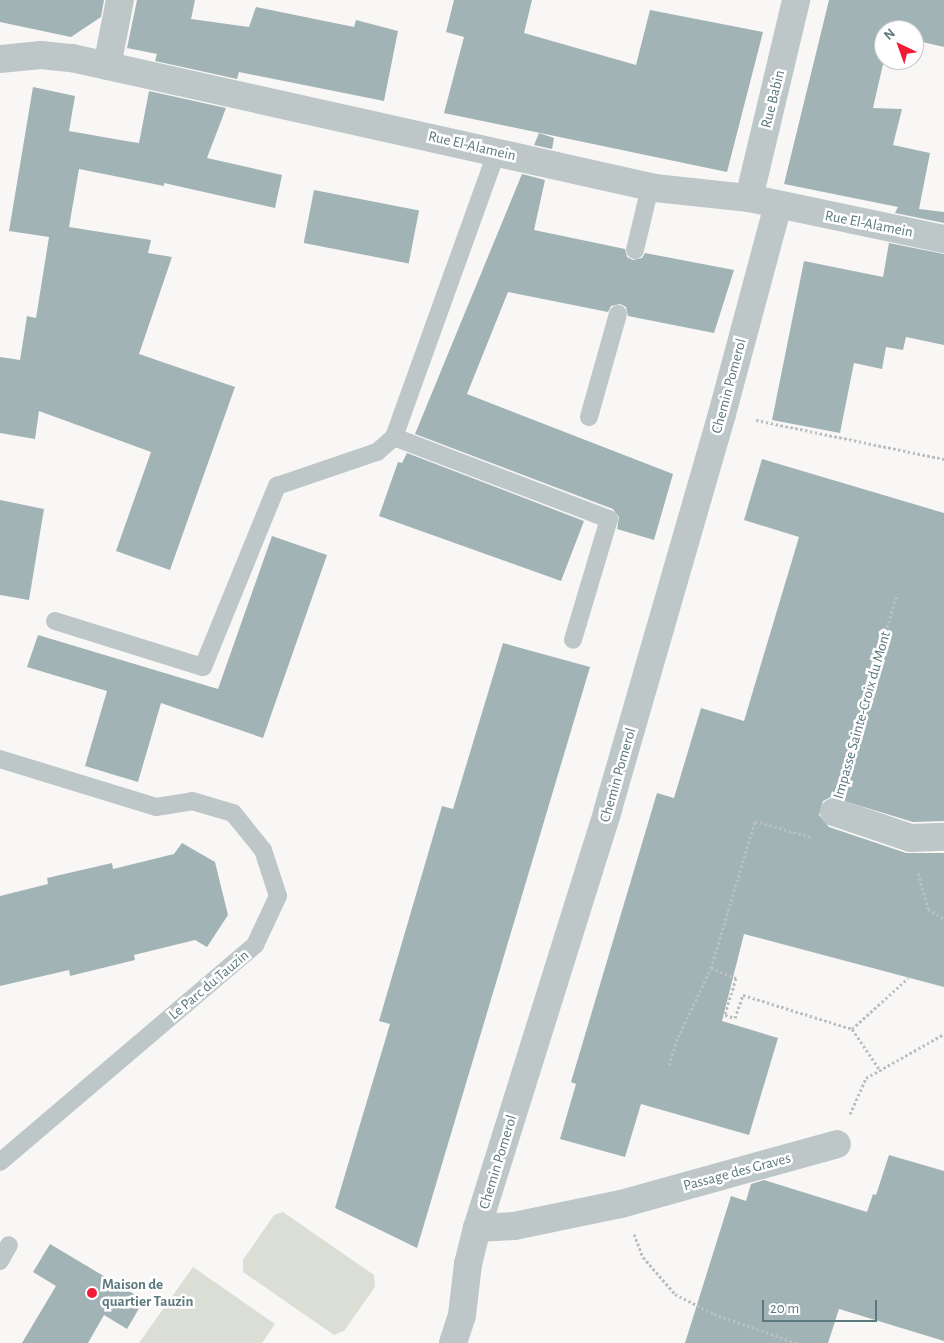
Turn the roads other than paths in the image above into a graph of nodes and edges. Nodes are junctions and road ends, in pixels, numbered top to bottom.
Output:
1 (120, 0) edge
2 (796, 0) edge
3 (0, 59) edge
4 (107, 66) junction
5 (497, 151) junction
6 (650, 187) junction
7 (749, 198) junction
8 (778, 205) junction
9 (944, 239) edge
10 (635, 250) dead end
11 (618, 314) dead end
12 (590, 417) dead end
13 (394, 438) junction
14 (55, 621) dead end
15 (573, 640) dead end
16 (0, 759) edge
17 (834, 812) road end
18 (944, 837) edge
19 (837, 1144) road end
20 (0, 1162) edge
21 (477, 1228) junction
22 (9, 1246) dead end
23 (0, 1261) edge
24 (452, 1343) edge

1 - 4 street
2 - 7 street, Rue Babin
3 - 4 street, Rue El-Alamein
4 - 5 street, Rue El-Alamein
5 - 6 street, Rue El-Alamein
5 - 13 lane
6 - 7 street, Rue El-Alamein
6 - 10 lane
7 - 8 street, Rue El-Alamein
8 - 9 street, Rue El-Alamein
8 - 21 street, Chemin Pomerol
11 - 12 lane
13 - 14 lane
13 - 15 lane
16 - 20 lane, Le Parc du Tauzin
17 - 18 street, Impasse Sainte-Croix du Mont
19 - 21 street, Passage des Graves
21 - 24 street, Chemin Pomerol
22 - 23 lane

